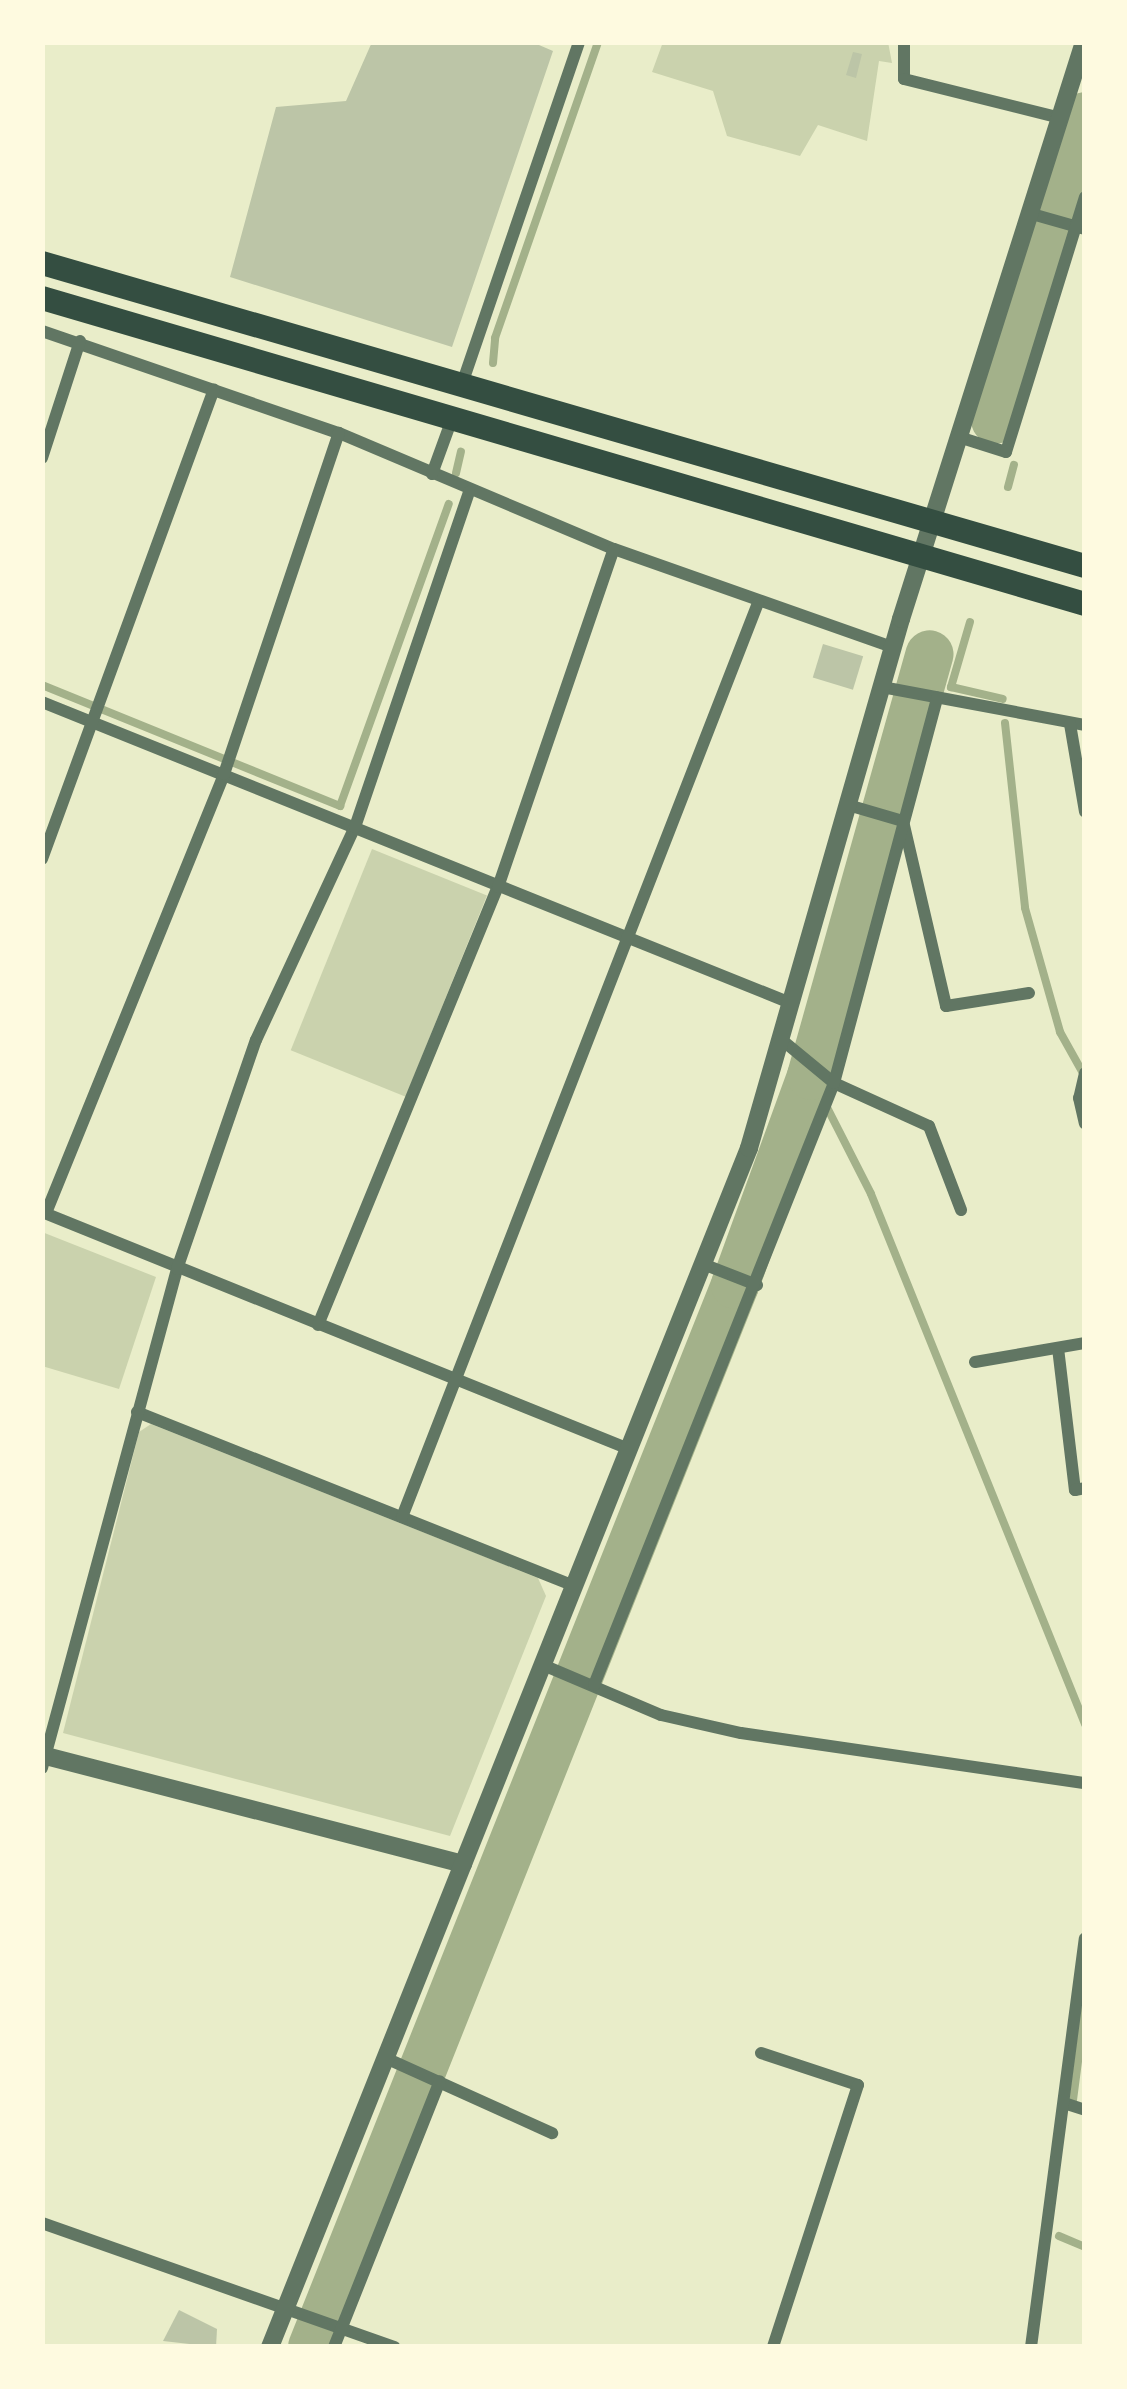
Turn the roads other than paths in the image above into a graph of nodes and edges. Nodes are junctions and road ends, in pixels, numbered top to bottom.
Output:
1 (579, 42) edge
2 (904, 42) edge
3 (1084, 42) edge
4 (1061, 118) junction
5 (1085, 197) edge
6 (1038, 216) junction
7 (1075, 226) edge
8 (42, 263) edge
9 (42, 298) edge
10 (42, 331) edge
11 (80, 341) junction
12 (461, 386) junction
13 (214, 389) junction
14 (452, 418) junction
15 (339, 434) junction
16 (964, 439) junction
17 (42, 458) edge
18 (432, 474) junction
19 (469, 492) junction
20 (936, 523) junction
21 (614, 549) junction
22 (923, 559) junction
23 (1085, 566) edge
24 (758, 603) junction
25 (1085, 604) edge
26 (893, 647) junction
27 (882, 687) junction
28 (933, 697) junction
29 (42, 702) edge
30 (98, 713) junction
31 (1078, 724) edge
32 (227, 765) junction
33 (848, 806) junction
34 (1085, 812) edge
35 (903, 821) junction
36 (355, 826) junction
37 (42, 859) edge
38 (498, 887) junction
39 (632, 941) junction
40 (1029, 993) dead end
41 (793, 1004) junction
42 (782, 1040) junction
43 (1083, 1075) edge
44 (828, 1088) junction
45 (1085, 1123) edge
46 (961, 1210) dead end
47 (44, 1212) edge
48 (703, 1264) junction
49 (177, 1269) junction
50 (753, 1283) junction
51 (318, 1325) junction
52 (1085, 1343) edge
53 (1058, 1348) junction
54 (975, 1362) dead end
55 (457, 1383) junction
56 (136, 1412) junction
57 (628, 1449) junction
58 (1085, 1488) edge
59 (401, 1517) junction
60 (574, 1586) junction
61 (543, 1666) junction
62 (592, 1684) junction
63 (44, 1760) edge
64 (1085, 1783) edge
65 (463, 1864) junction
66 (1085, 1940) edge
67 (761, 2053) dead end
68 (390, 2060) junction
69 (439, 2081) junction
70 (1066, 2104) junction
71 (1085, 2110) edge
72 (552, 2133) dead end
73 (42, 2223) edge
74 (297, 2311) junction
75 (341, 2326) junction
76 (271, 2347) edge
77 (334, 2347) edge
78 (394, 2347) edge
79 (773, 2347) edge
80 (1031, 2347) edge

1 - 12 street
2 - 4 street
3 - 4 street
4 - 6 street
5 - 7 street
6 - 7 street
6 - 16 street
7 - 16 street
8 - 12 main road
9 - 14 main road
10 - 11 street
11 - 13 street
11 - 17 street
12 - 20 main road
13 - 15 street
13 - 30 street
14 - 18 street
14 - 22 main road
15 - 18 street
15 - 32 street
16 - 20 street
18 - 19 street
19 - 21 street
19 - 36 street
20 - 22 street
20 - 23 main road
21 - 24 street
21 - 38 street
22 - 25 main road
22 - 26 street
24 - 26 street
24 - 39 street
26 - 27 street
27 - 28 street
27 - 33 street
28 - 31 street
28 - 35 street
29 - 30 street
30 - 32 street
30 - 37 street
31 - 34 street
32 - 36 street
32 - 47 street
33 - 35 street
33 - 41 street
35 - 40 street
35 - 44 street
36 - 38 street
36 - 49 street
38 - 39 street
38 - 51 street
39 - 41 street
39 - 55 street
41 - 42 street
42 - 44 street
42 - 48 street
43 - 45 street
44 - 46 street
44 - 50 street
47 - 49 street
48 - 50 street
48 - 57 street
49 - 51 street
49 - 56 street
50 - 62 street
51 - 55 street
52 - 53 street
53 - 54 street
53 - 58 street
55 - 57 street
55 - 59 street
56 - 59 street
56 - 63 street
57 - 60 street
59 - 60 street
60 - 61 street
61 - 62 street
61 - 65 street
62 - 64 street
63 - 65 street
65 - 68 street
66 - 70 street
67 - 79 street
68 - 69 street
68 - 74 street
69 - 72 street
69 - 75 street
70 - 71 street
70 - 80 street
73 - 74 street
74 - 75 street
74 - 76 street
75 - 77 street
75 - 78 street

